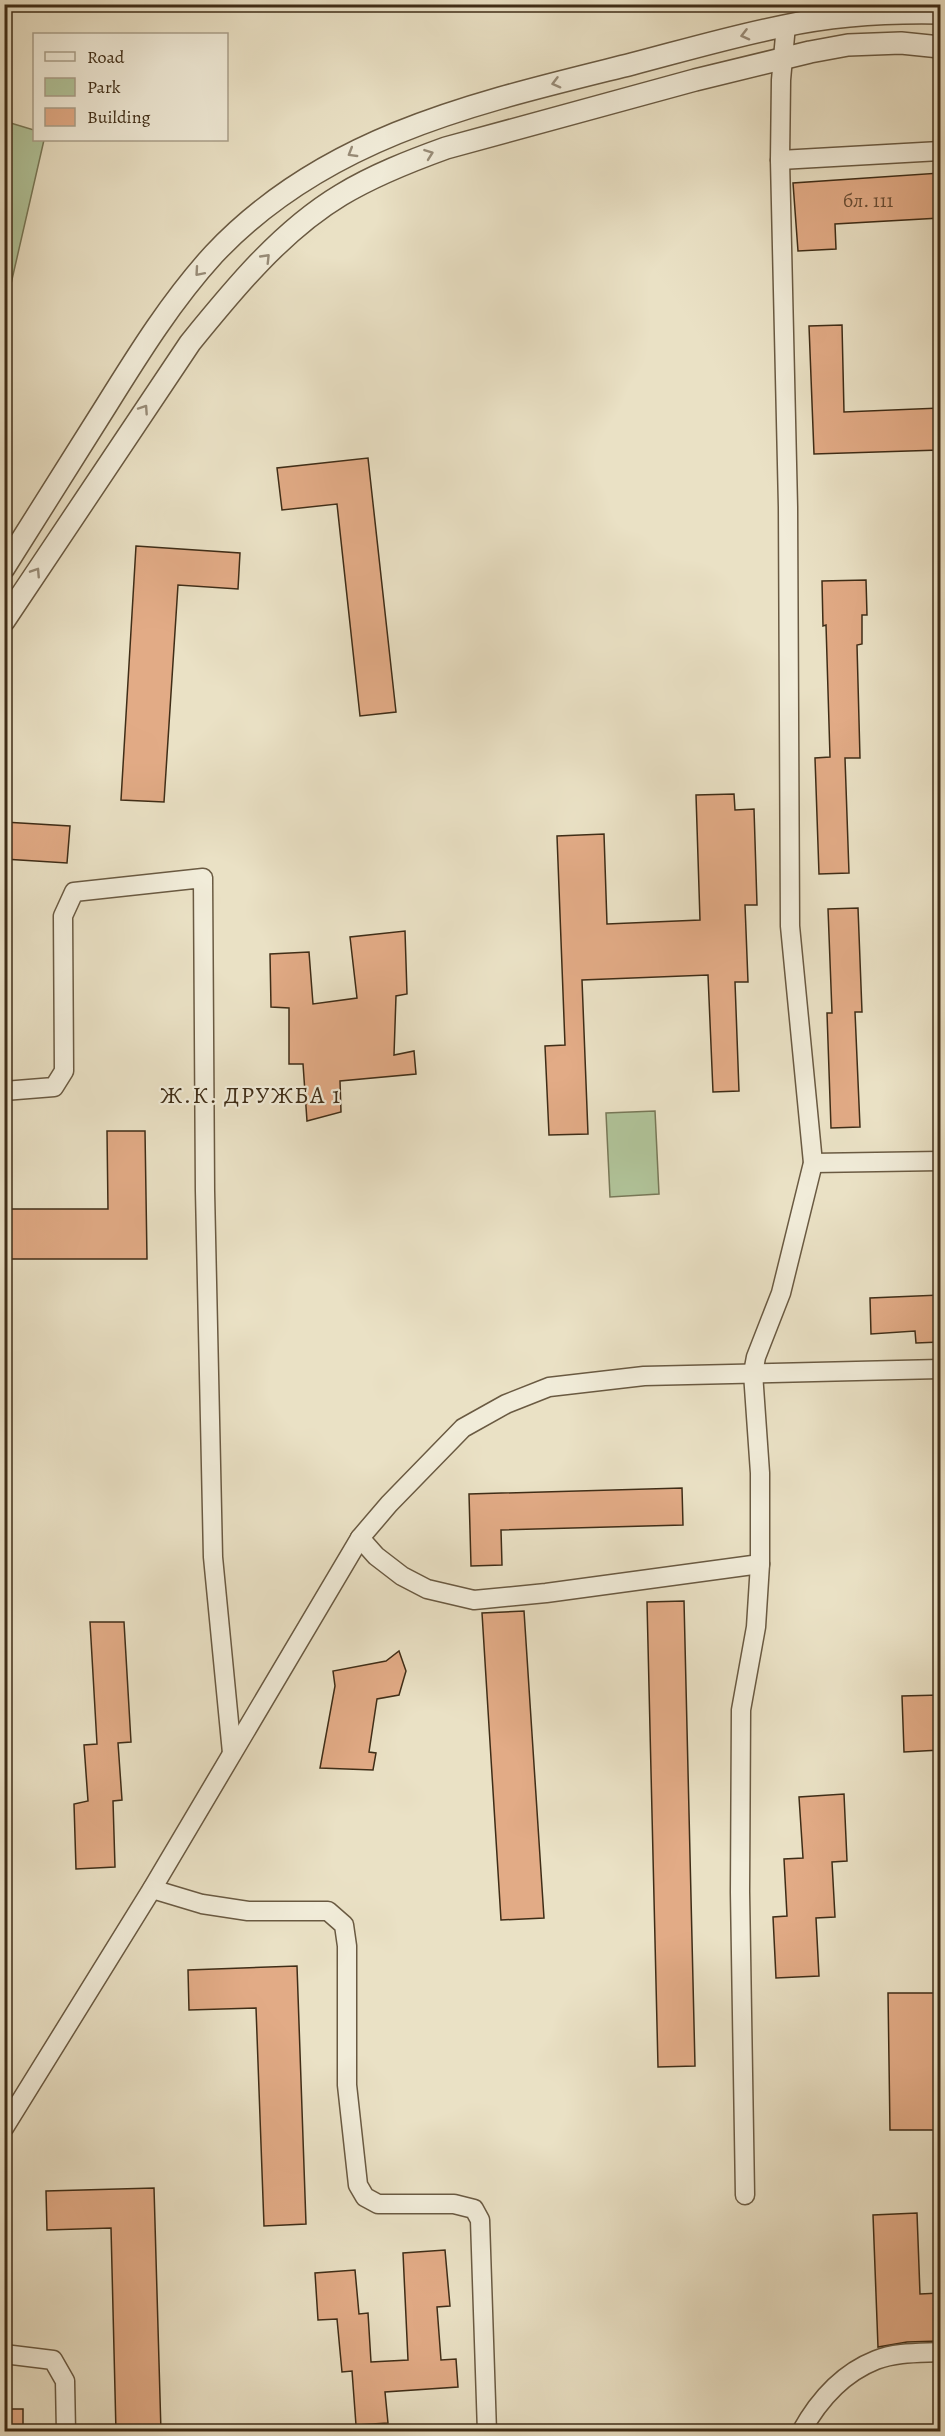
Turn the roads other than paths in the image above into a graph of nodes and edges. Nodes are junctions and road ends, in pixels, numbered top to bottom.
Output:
1 (940, 13) edge
2 (786, 25) junction
3 (940, 47) edge
4 (784, 57) junction
5 (940, 151) edge
6 (780, 160) junction
7 (4, 568) edge
8 (4, 621) edge
9 (4, 1091) edge
10 (940, 1161) edge
11 (813, 1163) junction
12 (940, 1369) edge
13 (753, 1373) junction
14 (360, 1538) junction
15 (760, 1564) junction
16 (232, 1753) junction
17 (152, 1889) junction
18 (4, 2128) edge
19 (745, 2195) dead end
20 (940, 2352) edge
21 (4, 2354) edge
22 (66, 2432) edge
23 (487, 2432) edge
24 (801, 2432) edge

1 - 2 street
2 - 4 street
2 -> 7 street
3 - 4 street
4 - 6 street
8 -> 4 street
5 - 6 street
6 - 11 street
9 - 16 street
10 - 11 street
11 - 13 street
12 - 13 street
13 - 14 street
13 - 15 street
14 - 15 street
14 - 16 street
15 - 19 street
16 - 17 street
17 - 18 street
17 - 23 street
20 - 24 street
21 - 22 street

